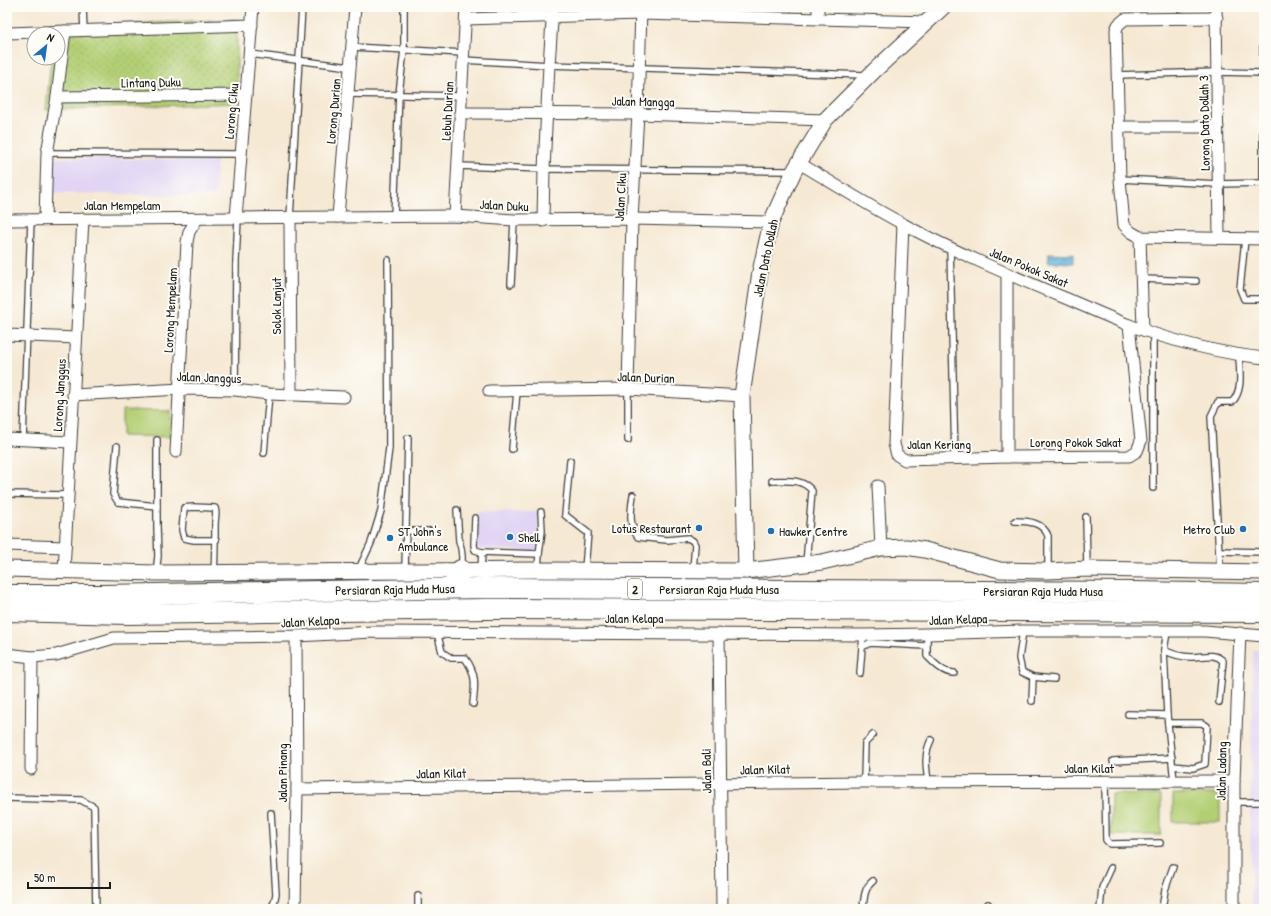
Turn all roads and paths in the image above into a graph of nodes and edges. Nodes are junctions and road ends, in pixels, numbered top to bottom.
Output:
1 (83, 7) edge
2 (253, 7) edge
3 (302, 7) edge
4 (355, 7) edge
5 (404, 7) edge
6 (466, 7) edge
7 (943, 7) edge
8 (1264, 7) edge
9 (641, 11) edge
10 (553, 12) edge
11 (1217, 12) edge
12 (818, 13) edge
13 (466, 19) junction
14 (927, 22) junction
15 (252, 25) junction
16 (66, 31) edge
17 (84, 31) junction
18 (26, 32) edge
19 (7, 33) edge
20 (352, 47) junction
21 (404, 50) junction
22 (250, 54) junction
23 (463, 56) junction
24 (299, 60) junction
25 (549, 65) junction
26 (61, 66) edge
27 (350, 66) junction
28 (639, 68) junction
29 (1217, 72) junction
30 (1264, 73) edge
31 (870, 75) junction
32 (1117, 75) junction
33 (348, 94) junction
34 (399, 94) junction
35 (246, 95) junction
36 (461, 96) junction
37 (57, 97) junction
38 (460, 113) junction
39 (547, 114) junction
40 (638, 114) junction
41 (825, 120) junction
42 (1119, 127) junction
43 (1218, 127) junction
44 (47, 153) junction
45 (242, 154) junction
46 (458, 166) junction
47 (796, 167) junction
48 (544, 169) junction
49 (635, 169) junction
50 (1120, 179) junction
51 (1264, 183) edge
52 (1218, 184) junction
53 (456, 216) junction
54 (338, 217) junction
55 (394, 217) junction
56 (237, 218) junction
57 (290, 218) junction
58 (31, 219) junction
59 (45, 219) junction
60 (197, 219) junction
61 (632, 219) junction
62 (7, 220) edge
63 (83, 220) junction
64 (514, 220) junction
65 (543, 221) junction
66 (771, 222) junction
67 (903, 224) junction
68 (1140, 237) junction
69 (1219, 238) junction
70 (1264, 238) edge
71 (1245, 239) junction
72 (950, 247) junction
73 (388, 260) dead end
74 (1007, 274) junction
75 (1142, 279) junction
76 (1196, 281) dead end
77 (511, 284) dead end
78 (1264, 299) edge
79 (1129, 325) junction
80 (1148, 332) junction
81 (7, 335) edge
82 (27, 337) junction
83 (76, 338) junction
84 (1239, 354) junction
85 (1264, 358) edge
86 (181, 389) junction
87 (628, 389) junction
88 (235, 390) junction
89 (489, 391) dead end
90 (517, 391) junction
91 (269, 394) junction
92 (73, 395) junction
93 (291, 395) junction
94 (742, 396) junction
95 (344, 397) dead end
96 (408, 438) dead end
97 (7, 439) edge
98 (22, 440) junction
99 (157, 440) dead end
100 (628, 440) dead end
101 (70, 442) junction
102 (117, 446) dead end
103 (512, 449) dead end
104 (176, 452) dead end
105 (264, 453) dead end
106 (1007, 457) junction
107 (955, 459) junction
108 (570, 461) dead end
109 (772, 481) dead end
110 (878, 486) dead end
111 (1153, 488) dead end
112 (7, 494) edge
113 (68, 495) junction
114 (633, 495) dead end
115 (157, 506) junction
116 (457, 510) dead end
117 (541, 512) dead end
118 (1086, 516) dead end
119 (474, 518) dead end
120 (1015, 521) dead end
121 (406, 531) junction
122 (430, 531) dead end
123 (216, 540) junction
124 (7, 545) edge
125 (65, 547) junction
126 (881, 548) junction
127 (1219, 551) junction
128 (482, 552) junction
129 (1264, 552) edge
130 (539, 554) junction
131 (806, 564) junction
132 (7, 569) edge
133 (1087, 569) junction
134 (461, 570) junction
135 (481, 570) junction
136 (538, 570) junction
137 (64, 571) junction
138 (358, 571) junction
139 (405, 571) junction
140 (585, 571) junction
141 (746, 571) junction
142 (1048, 571) junction
143 (214, 572) junction
144 (693, 572) junction
145 (1220, 572) junction
146 (1264, 572) edge
147 (156, 573) junction
148 (7, 585) edge
149 (452, 588) junction
150 (1264, 594) edge
151 (7, 595) edge
152 (103, 595) junction
153 (7, 610) edge
154 (1264, 612) edge
155 (128, 614) junction
156 (7, 620) edge
157 (1023, 630) junction
158 (437, 632) junction
159 (1167, 632) junction
160 (719, 633) junction
161 (1240, 633) junction
162 (927, 634) junction
163 (863, 635) junction
164 (296, 636) junction
165 (1264, 636) edge
166 (926, 646) junction
167 (862, 647) junction
168 (1164, 650) junction
169 (7, 654) edge
170 (32, 657) junction
171 (954, 672) dead end
172 (860, 673) dead end
173 (1033, 677) junction
174 (1054, 679) dead end
175 (1032, 701) dead end
176 (1220, 702) dead end
177 (473, 704) dead end
178 (1128, 714) dead end
179 (1167, 715) junction
180 (1168, 723) junction
181 (874, 735) dead end
182 (931, 740) dead end
183 (1172, 758) junction
184 (1113, 761) dead end
185 (1173, 766) junction
186 (31, 768) dead end
187 (928, 781) junction
188 (1174, 781) junction
189 (1234, 781) junction
190 (864, 782) junction
191 (1106, 782) junction
192 (721, 784) junction
193 (297, 789) junction
194 (7, 798) edge
195 (1234, 802) junction
196 (1264, 802) edge
197 (271, 813) dead end
198 (1160, 843) dead end
199 (1173, 867) dead end
200 (1111, 868) dead end
201 (873, 881) dead end
202 (418, 896) dead end
203 (96, 909) edge
204 (209, 909) edge
205 (254, 909) edge
206 (270, 909) edge
207 (295, 909) edge
208 (418, 909) edge
209 (722, 909) edge
210 (863, 909) edge
211 (1100, 909) edge
212 (1162, 909) edge
213 (1234, 909) edge

1 - 17 lane
2 - 15 street, Lorong Ciku
3 - 24 lane
4 - 20 street, Lorong Durian
5 - 21 lane
6 - 13 street, Lebuh Durian
7 - 14 street, Jalan Dato Dollah
8 - 30 lane
9 - 10 street
9 - 12 street
9 - 28 street, Jalan Ciku
10 - 13 street
10 - 25 street
11 - 29 street, Lorong Dato Dollah 3
11 - 32 street
12 - 14 street
13 - 23 street, Lebuh Durian
14 - 31 street, Jalan Dato Dollah
15 - 17 street
15 - 22 street, Lorong Ciku
16 - 17 street
18 - 19 street
20 - 21 lane
20 - 27 street, Lorong Durian
21 - 23 lane
21 - 34 lane
22 - 24 lane
22 - 35 street, Lorong Ciku
23 - 25 lane
23 - 36 street, Lebuh Durian
24 - 27 lane
24 - 57 lane
25 - 28 lane
25 - 39 street
26 - 37 street
27 - 33 street, Lorong Durian
28 - 31 lane
28 - 40 street, Jalan Ciku
29 - 30 lane
29 - 32 lane
29 - 43 street, Lorong Dato Dollah 3
30 - 51 lane
31 - 41 street, Jalan Dato Dollah
32 - 42 street
33 - 34 lane
33 - 54 street, Lorong Durian
34 - 36 lane
34 - 55 lane
35 - 37 street, Lintang Duku
35 - 45 street, Lorong Ciku
36 - 38 street, Lebuh Durian
37 - 44 street
38 - 39 street, Jalan Mangga
38 - 46 street, Lebuh Durian
39 - 40 street, Jalan Mangga
39 - 48 street
40 - 41 street, Jalan Mangga
40 - 49 street, Jalan Ciku
41 - 47 street, Jalan Dato Dollah
42 - 43 street
42 - 50 street
43 - 52 street, Lorong Dato Dollah 3
44 - 45 lane
44 - 59 street
45 - 56 street, Lorong Ciku
46 - 48 lane
46 - 53 street, Lebuh Durian
47 - 49 lane
47 - 66 street, Jalan Dato Dollah
47 - 67 street, Jalan Pokok Sakat
48 - 49 lane
48 - 65 street
49 - 61 street, Jalan Ciku
50 - 52 lane
50 - 68 street
51 - 52 lane
52 - 69 street, Lorong Dato Dollah 3
53 - 55 street, Jalan Duku
53 - 64 street, Jalan Duku
54 - 55 street, Jalan Duku
54 - 57 street, Jalan Duku
56 - 57 street, Jalan Duku
56 - 60 street, Jalan Mempelam
56 - 88 lane, Lorong Ciku
57 - 93 street, Solok Lanjut
58 - 59 street, Jalan Mempelam
58 - 62 street, Jalan Mempelam
58 - 82 lane
59 - 63 street, Jalan Mempelam
60 - 63 street, Jalan Mempelam
60 - 86 street, Lorong Mempelam
61 - 65 street, Jalan Duku
61 - 66 street, Jalan Duku
61 - 87 street, Jalan Ciku
63 - 83 street, Lorong Janggus
64 - 65 street, Jalan Duku
64 - 77 lane
66 - 94 street, Jalan Dato Dollah
67 - 72 street, Jalan Pokok Sakat
67 - 107 street, Jalan Keriang
68 - 69 street
68 - 75 street
69 - 71 street
70 - 71 street
71 - 78 lane
72 - 74 street, Jalan Pokok Sakat
72 - 107 lane
73 - 138 lane
74 - 79 street, Jalan Pokok Sakat
74 - 106 street
75 - 76 lane
75 - 80 street
79 - 80 street, Jalan Pokok Sakat
79 - 106 street, Lorong Pokok Sakat
80 - 84 street, Jalan Pokok Sakat
80 - 111 lane
81 - 82 street
82 - 83 street
82 - 98 lane
83 - 92 street, Lorong Janggus
84 - 85 street, Jalan Pokok Sakat
84 - 127 lane
86 - 88 street, Jalan Janggus
86 - 92 street, Jalan Janggus
86 - 104 street, Lorong Mempelam
87 - 90 street, Jalan Durian
87 - 94 street, Jalan Durian
87 - 100 lane
88 - 91 street, Jalan Janggus
89 - 90 street, Jalan Durian
90 - 103 lane
91 - 93 street, Jalan Janggus
91 - 105 lane
92 - 101 street, Lorong Janggus
93 - 95 street, Jalan Janggus
94 - 141 street, Jalan Dato Dollah
96 - 121 lane
97 - 98 street
98 - 101 street
99 - 115 lane
101 - 113 street, Lorong Janggus
102 - 115 lane
106 - 107 street, Jalan Keriang
108 - 140 lane
109 - 131 lane
110 - 126 street
112 - 113 lane
113 - 125 street, Lorong Janggus
114 - 144 lane
115 - 147 lane
116 - 134 lane
117 - 130 lane
118 - 133 lane
119 - 128 lane
120 - 142 lane
121 - 122 lane
121 - 139 lane
123 - 123 lane
123 - 143 lane
124 - 125 street
125 - 137 street, Lorong Janggus
126 - 131 street
126 - 142 street
127 - 129 lane
127 - 145 lane
128 - 130 lane
128 - 135 lane
130 - 136 lane
131 - 141 street
132 - 137 street
133 - 142 street
133 - 145 street
134 - 135 street
134 - 139 street
134 - 149 highway
135 - 136 street
136 - 140 street
137 - 147 street
138 - 139 street
138 - 143 street
140 - 144 street
141 - 144 street
143 - 147 street
145 - 146 street
148 - 152 street
149 - 150 highway, Persiaran Raja Muda Musa / 2
149 - 152 highway, Persiaran Raja Muda Musa / 2
151 - 152 highway, Persiaran Raja Muda Musa / 2
153 - 155 highway, Persiaran Raja Muda Musa / 2
154 - 155 highway, Persiaran Raja Muda Musa / 2
155 - 156 highway
157 - 159 street, Jalan Kelapa
157 - 162 street, Jalan Kelapa
157 - 173 lane
158 - 160 street, Jalan Kelapa
158 - 164 street, Jalan Kelapa
158 - 177 lane
159 - 161 street, Jalan Kelapa
159 - 168 lane
160 - 163 street, Jalan Kelapa
160 - 192 street, Jalan Bali
161 - 165 street, Jalan Kelapa
161 - 189 street, Jalan Ladang
162 - 163 street, Jalan Kelapa
162 - 166 lane
163 - 167 lane
164 - 170 street, Jalan Kelapa
164 - 193 street, Jalan Pinang
166 - 167 lane
166 - 171 lane
167 - 172 lane
168 - 176 lane
168 - 179 lane
169 - 170 street, Jalan Kelapa
170 - 186 street
173 - 174 lane
173 - 175 lane
178 - 179 lane
179 - 180 lane
180 - 183 lane
180 - 185 lane
181 - 190 lane
182 - 187 lane
183 - 184 lane
183 - 185 lane
185 - 188 lane
187 - 190 street, Jalan Kilat
187 - 191 street, Jalan Kilat
188 - 189 street, Jalan Kilat
188 - 191 street, Jalan Kilat
189 - 195 street, Jalan Ladang
190 - 192 street, Jalan Kilat
191 - 198 lane
192 - 193 street, Jalan Kilat
192 - 209 street, Jalan Bali
193 - 207 street, Jalan Pinang
194 - 203 lane
195 - 196 lane
195 - 213 street, Jalan Ladang
197 - 206 lane
199 - 212 lane
200 - 211 lane
201 - 210 lane
202 - 208 lane
204 - 205 lane

